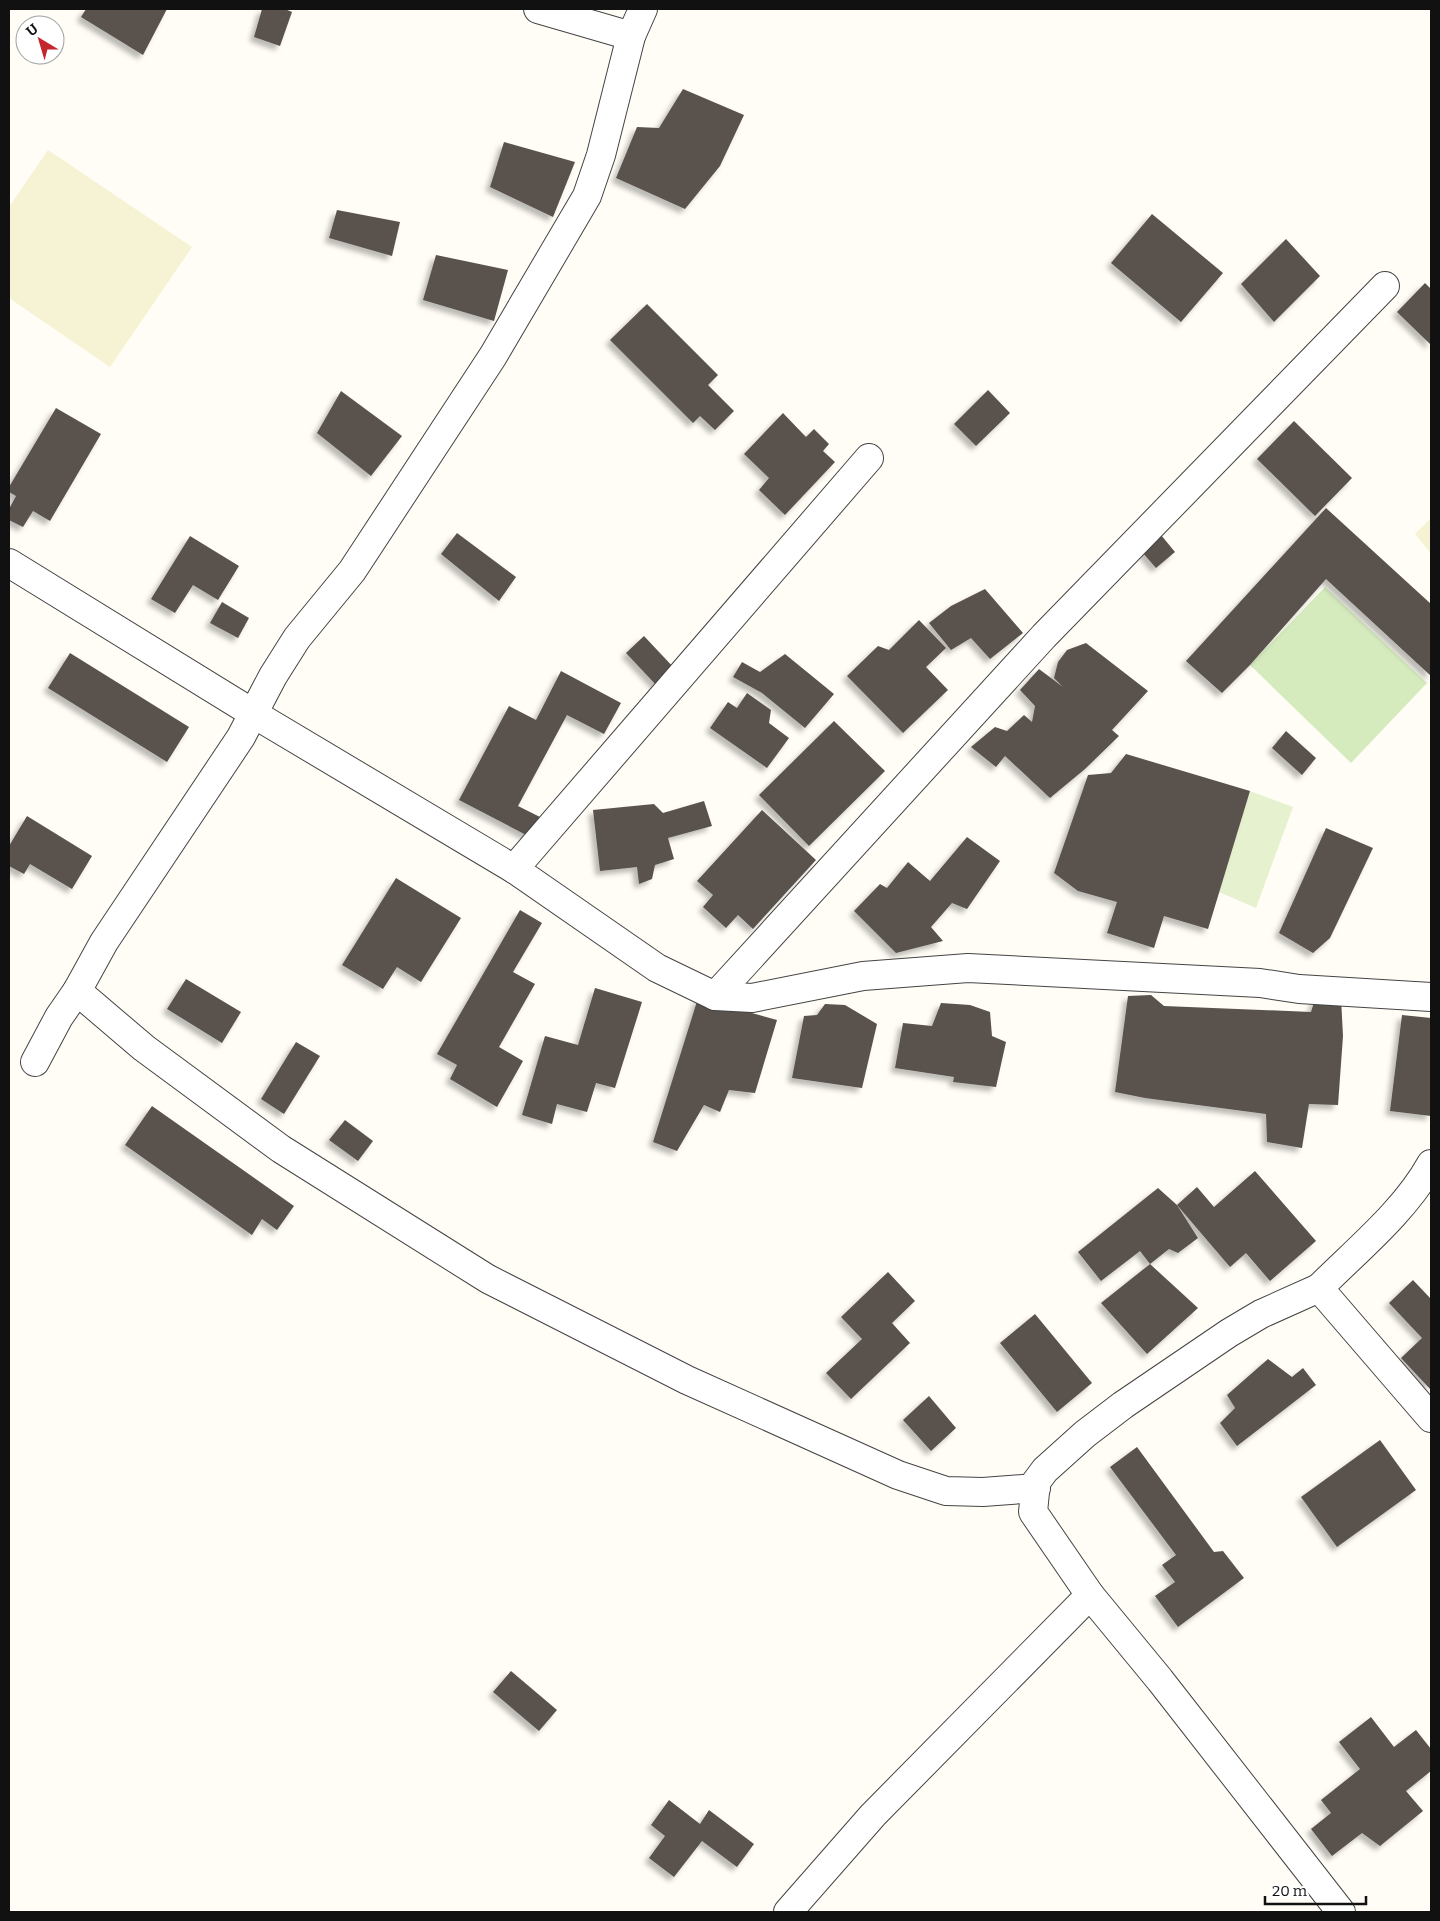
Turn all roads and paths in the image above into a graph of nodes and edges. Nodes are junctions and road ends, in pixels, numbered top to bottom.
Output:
1 (538, 9) edge
2 (643, 9) edge
3 (632, 36) junction
4 (1385, 286) dead end
5 (869, 458) dead end
6 (9, 563) edge
7 (253, 712) junction
8 (514, 869) junction
9 (77, 990) junction
10 (715, 996) junction
11 (1431, 997) edge
12 (35, 1062) dead end
13 (1431, 1164) edge
14 (1318, 1288) junction
15 (1431, 1418) edge
16 (1036, 1488) junction
17 (1090, 1595) junction
18 (788, 1912) edge
19 (1341, 1912) edge

1 - 3 street
2 - 3 street
3 - 7 street
4 - 10 street
5 - 8 street
6 - 7 street
7 - 8 street
7 - 9 street
8 - 10 street
9 - 12 street
9 - 16 street
10 - 11 street
13 - 14 street
14 - 15 street
14 - 16 street
16 - 17 street
17 - 18 street
17 - 19 street

